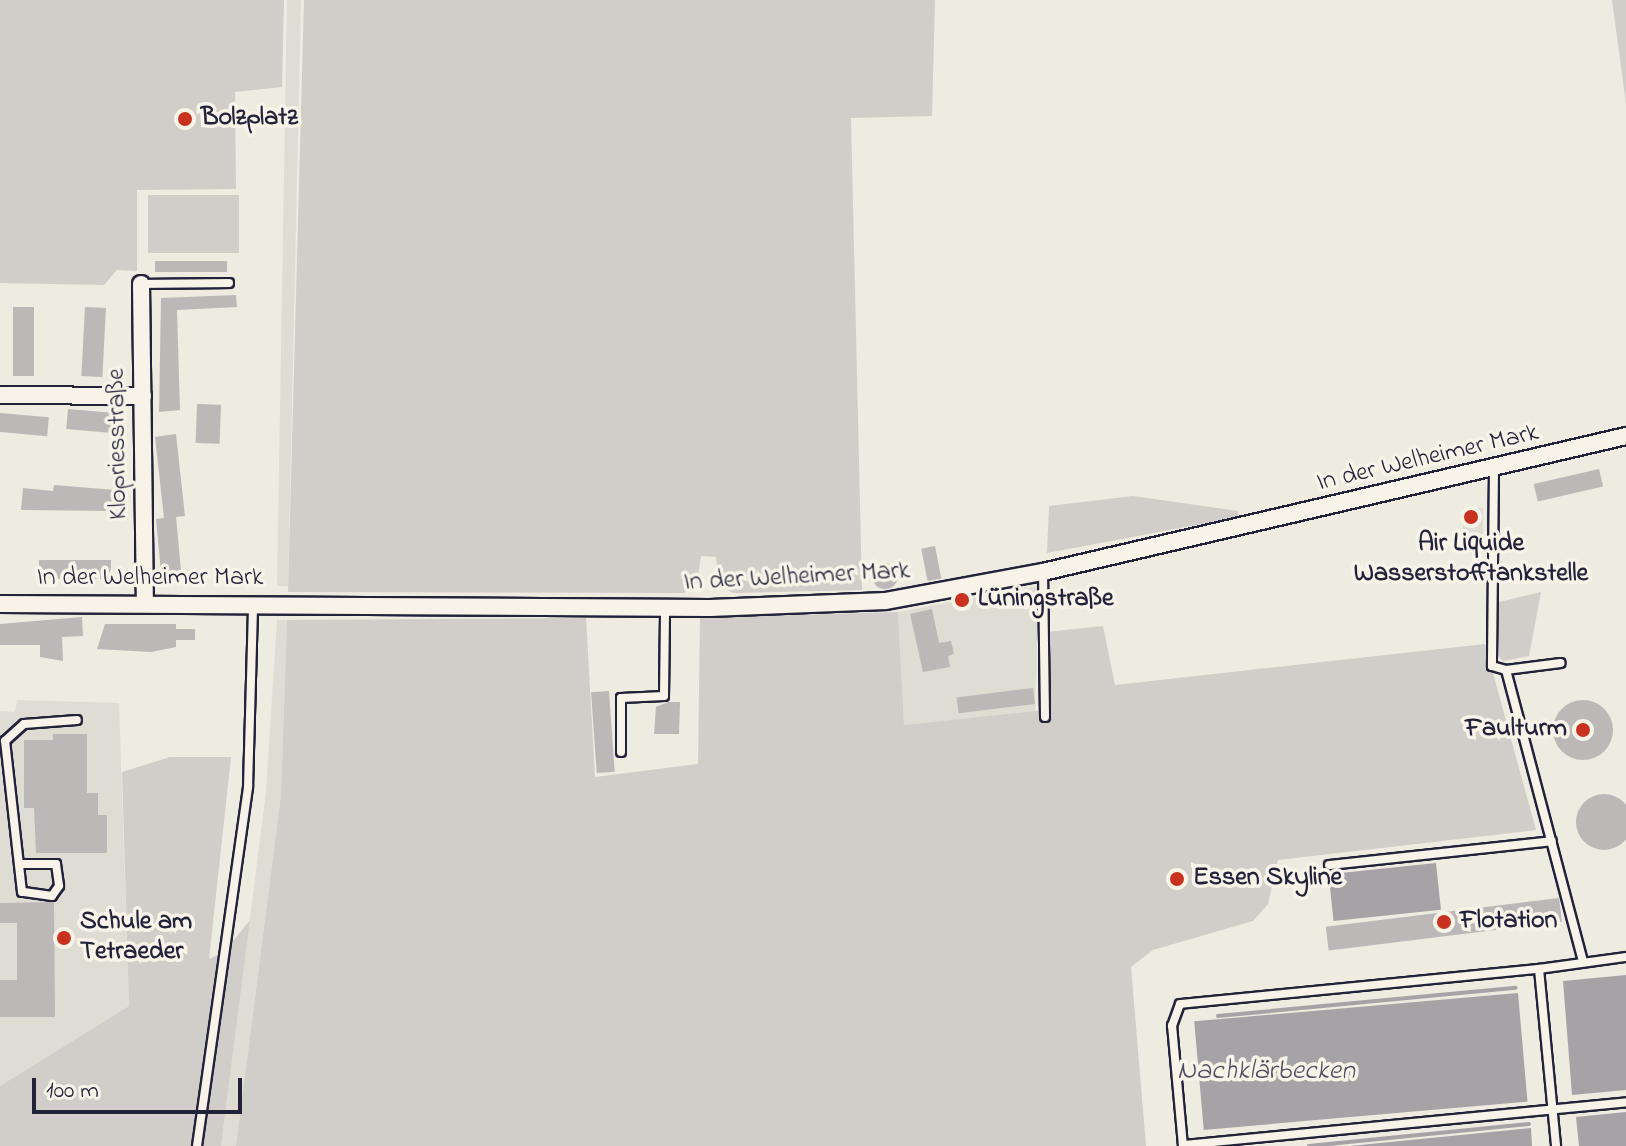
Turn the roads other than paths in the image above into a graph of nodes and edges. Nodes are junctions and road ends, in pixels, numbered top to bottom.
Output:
1 (229, 283) dead end
2 (141, 284) joint
3 (0, 395) edge
4 (143, 396) junction
5 (1626, 436) edge
6 (1494, 469) junction
7 (1043, 572) junction
8 (252, 602) junction
9 (145, 603) junction
10 (0, 604) edge
11 (665, 607) junction
12 (1561, 663) dead end
13 (1506, 670) junction
14 (1045, 717) dead end
15 (77, 720) dead end
16 (3, 740) edge
17 (621, 752) dead end
18 (1552, 841) junction
19 (22, 864) junction
20 (1329, 865) dead end
21 (1626, 957) edge
22 (1583, 962) junction
23 (1539, 969) junction
24 (1626, 1102) edge
25 (1553, 1109) junction
26 (1183, 1145) edge
27 (197, 1146) edge
28 (1556, 1146) edge

1 - 2 lane
2 - 4 street, Klopriesstraße
3 - 4 street
4 - 9 street, Klopriesstraße
5 - 6 street, In der Welheimer Mark
6 - 7 street, In der Welheimer Mark
6 - 13 lane
7 - 11 street, In der Welheimer Mark
7 - 14 lane
8 - 9 street, In der Welheimer Mark
8 - 11 street, In der Welheimer Mark
8 - 27 lane
9 - 10 street, In der Welheimer Mark
11 - 17 lane
12 - 13 lane
13 - 18 lane
15 - 16 lane
16 - 19 lane
18 - 20 lane
18 - 22 lane
19 - 19 lane
21 - 22 lane
22 - 23 lane
23 - 25 lane
23 - 26 lane
24 - 25 lane
25 - 26 lane
25 - 28 lane

